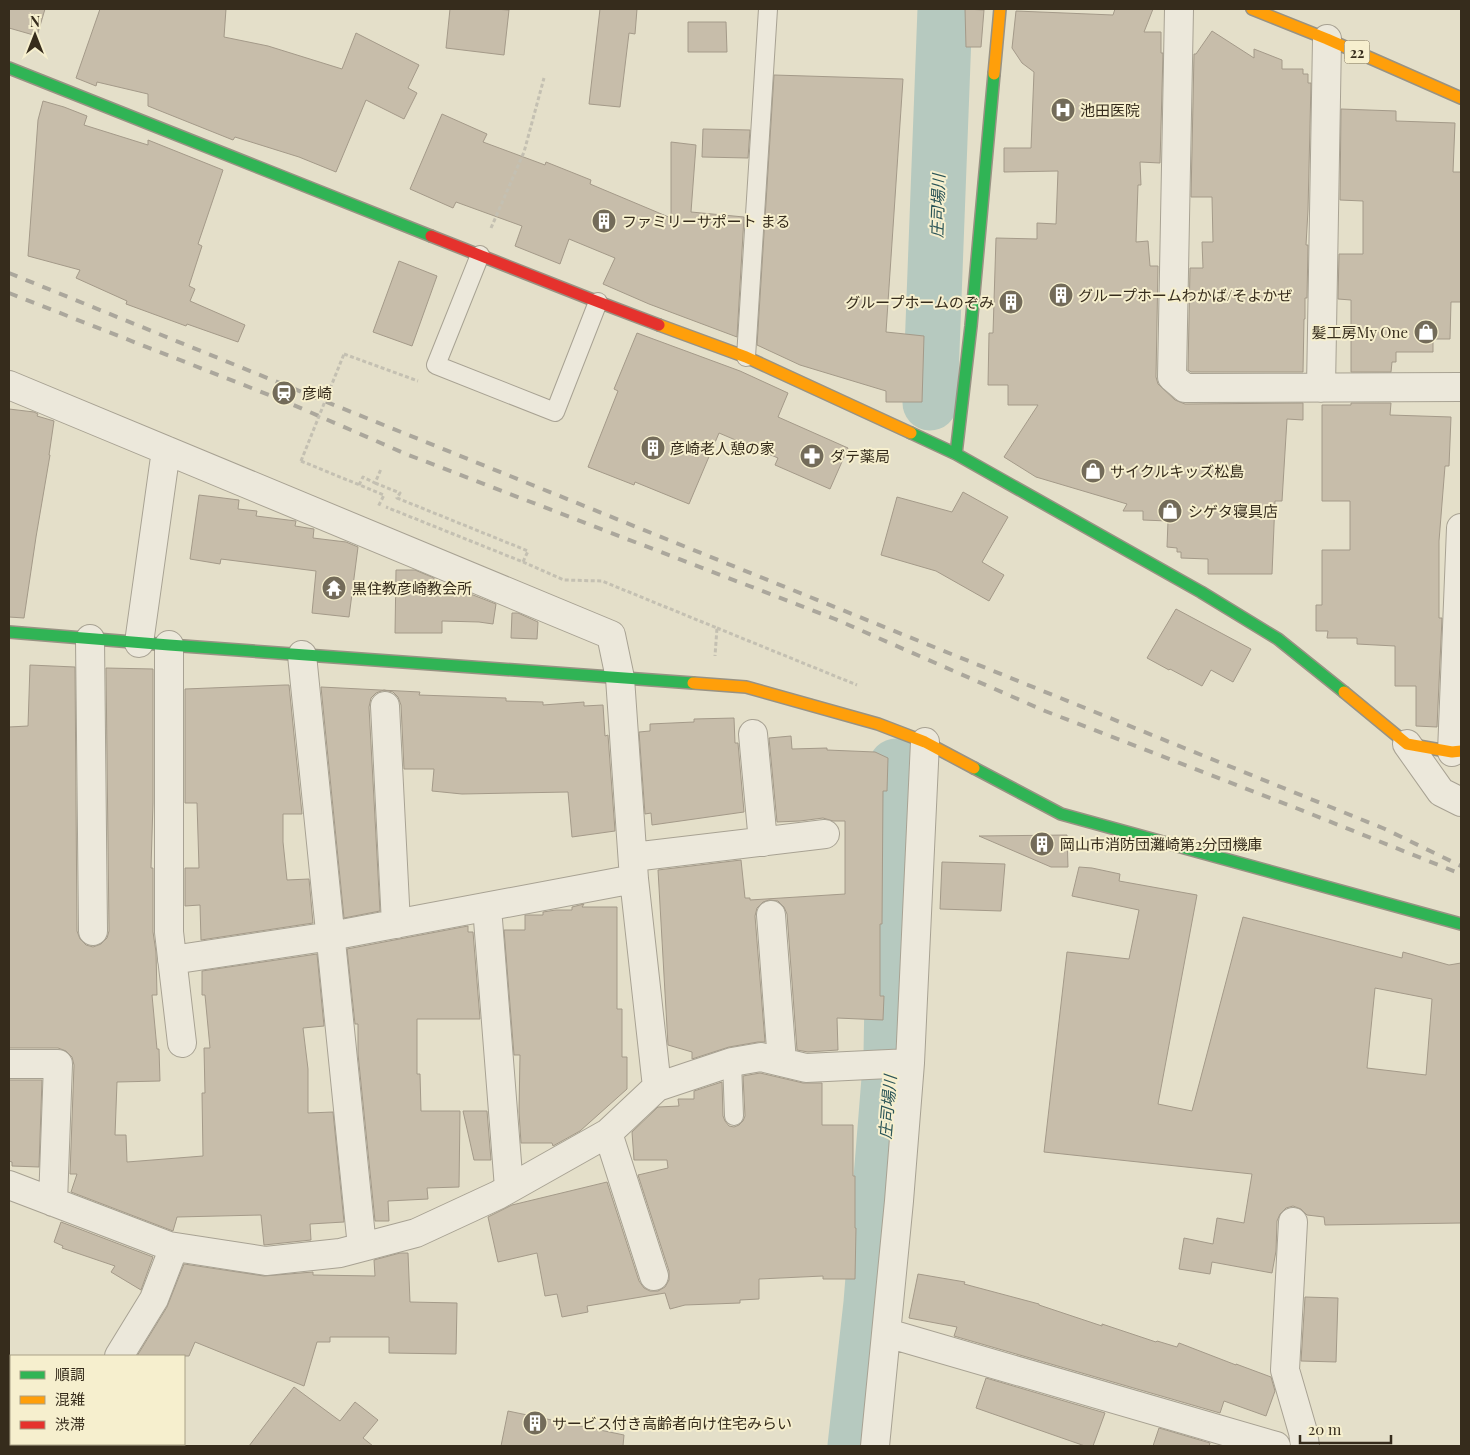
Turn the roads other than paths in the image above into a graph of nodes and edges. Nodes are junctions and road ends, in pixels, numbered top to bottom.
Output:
1 (768, 9) edge
2 (1000, 9) edge
3 (1178, 9) edge
4 (1252, 9) edge
5 (1327, 39) junction
6 (9, 68) edge
7 (1461, 98) edge
8 (480, 255) junction
9 (598, 302) junction
10 (746, 357) junction
11 (9, 385) edge
12 (1321, 388) junction
13 (1461, 388) edge
14 (166, 450) junction
15 (956, 454) junction
16 (1461, 528) edge
17 (9, 632) edge
18 (90, 639) junction
19 (139, 643) junction
20 (168, 646) junction
21 (302, 655) junction
22 (620, 678) junction
23 (385, 706) dead end
24 (753, 734) dead end
25 (924, 742) junction
26 (1407, 744) junction
27 (1457, 752) edge
28 (1461, 802) edge
29 (825, 834) dead end
30 (762, 842) junction
31 (634, 868) junction
32 (488, 906) junction
33 (771, 915) dead end
34 (396, 924) junction
35 (1461, 924) edge
36 (93, 931) dead end
37 (331, 936) junction
38 (172, 960) junction
39 (182, 1043) dead end
40 (732, 1062) junction
41 (782, 1062) junction
42 (910, 1063) junction
43 (9, 1064) edge
44 (658, 1087) junction
45 (734, 1116) dead end
46 (608, 1133) junction
47 (9, 1184) edge
48 (509, 1188) junction
49 (52, 1202) junction
50 (1293, 1222) dead end
51 (174, 1246) junction
52 (362, 1246) junction
53 (654, 1276) dead end
54 (887, 1333) junction
55 (120, 1355) edge
56 (875, 1446) edge
57 (1276, 1446) edge
58 (1305, 1446) edge

1 - 10 lane
2 - 15 street
3 - 12 street
4 - 5 street, 22
5 - 7 street, 22
5 - 12 street
6 - 8 street
8 - 9 street
8 - 9 lane
9 - 10 street
10 - 15 street
11 - 14 street
12 - 13 street
14 - 19 street
14 - 22 street
15 - 26 street
16 - 27 street
17 - 18 street
18 - 19 street
18 - 36 street
19 - 20 street
20 - 21 street
20 - 38 street
21 - 22 street
21 - 37 street
22 - 25 street
22 - 31 street
23 - 34 street
24 - 30 street
25 - 35 street
25 - 42 street
26 - 27 street
26 - 28 street
29 - 30 street
30 - 31 street
31 - 32 street
31 - 44 street
32 - 34 street
32 - 48 street
33 - 41 street
34 - 37 street
37 - 38 street
37 - 52 street
38 - 39 street
40 - 41 street
40 - 44 street
40 - 45 lane
41 - 42 street
42 - 54 street
43 - 49 street
44 - 46 street
46 - 48 street
46 - 53 street
47 - 49 street
48 - 52 street
49 - 51 street
50 - 58 street
51 - 52 street
51 - 55 street
54 - 56 street
54 - 57 street

